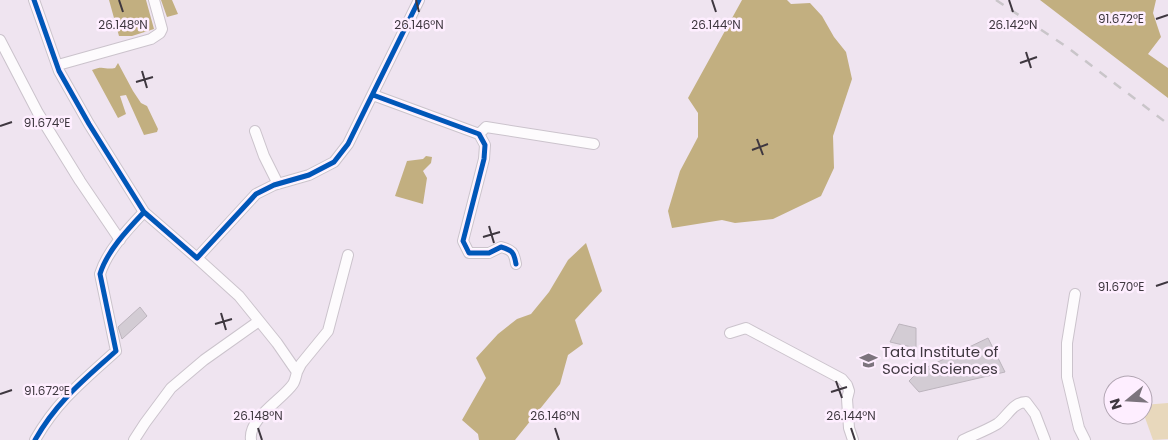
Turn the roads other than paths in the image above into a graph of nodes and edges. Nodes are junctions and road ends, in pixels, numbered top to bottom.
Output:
1 (34, 0) edge
2 (154, 0) edge
3 (418, 0) edge
4 (0, 40) edge
5 (58, 64) junction
6 (373, 95) junction
7 (255, 131) dead end
8 (480, 134) junction
9 (594, 144) dead end
10 (278, 184) junction
11 (144, 212) junction
12 (120, 240) junction
13 (348, 255) dead end
14 (197, 258) junction
15 (516, 264) dead end
16 (1075, 294) dead end
17 (260, 321) junction
18 (730, 333) dead end
19 (297, 372) junction
20 (35, 440) edge
21 (134, 440) edge
22 (251, 440) edge
23 (852, 440) edge
24 (963, 440) edge
25 (1045, 440) edge
26 (1085, 440) edge

1 - 5 street
2 - 5 street
3 - 6 street
4 - 12 street
5 - 11 street
6 - 8 street
6 - 10 street
7 - 10 street
8 - 9 street
8 - 15 street
10 - 14 street
11 - 12 street
11 - 14 street
12 - 20 street
13 - 19 street
14 - 17 street
16 - 26 street
17 - 19 street
17 - 21 street
18 - 23 street
19 - 22 street
24 - 25 street

